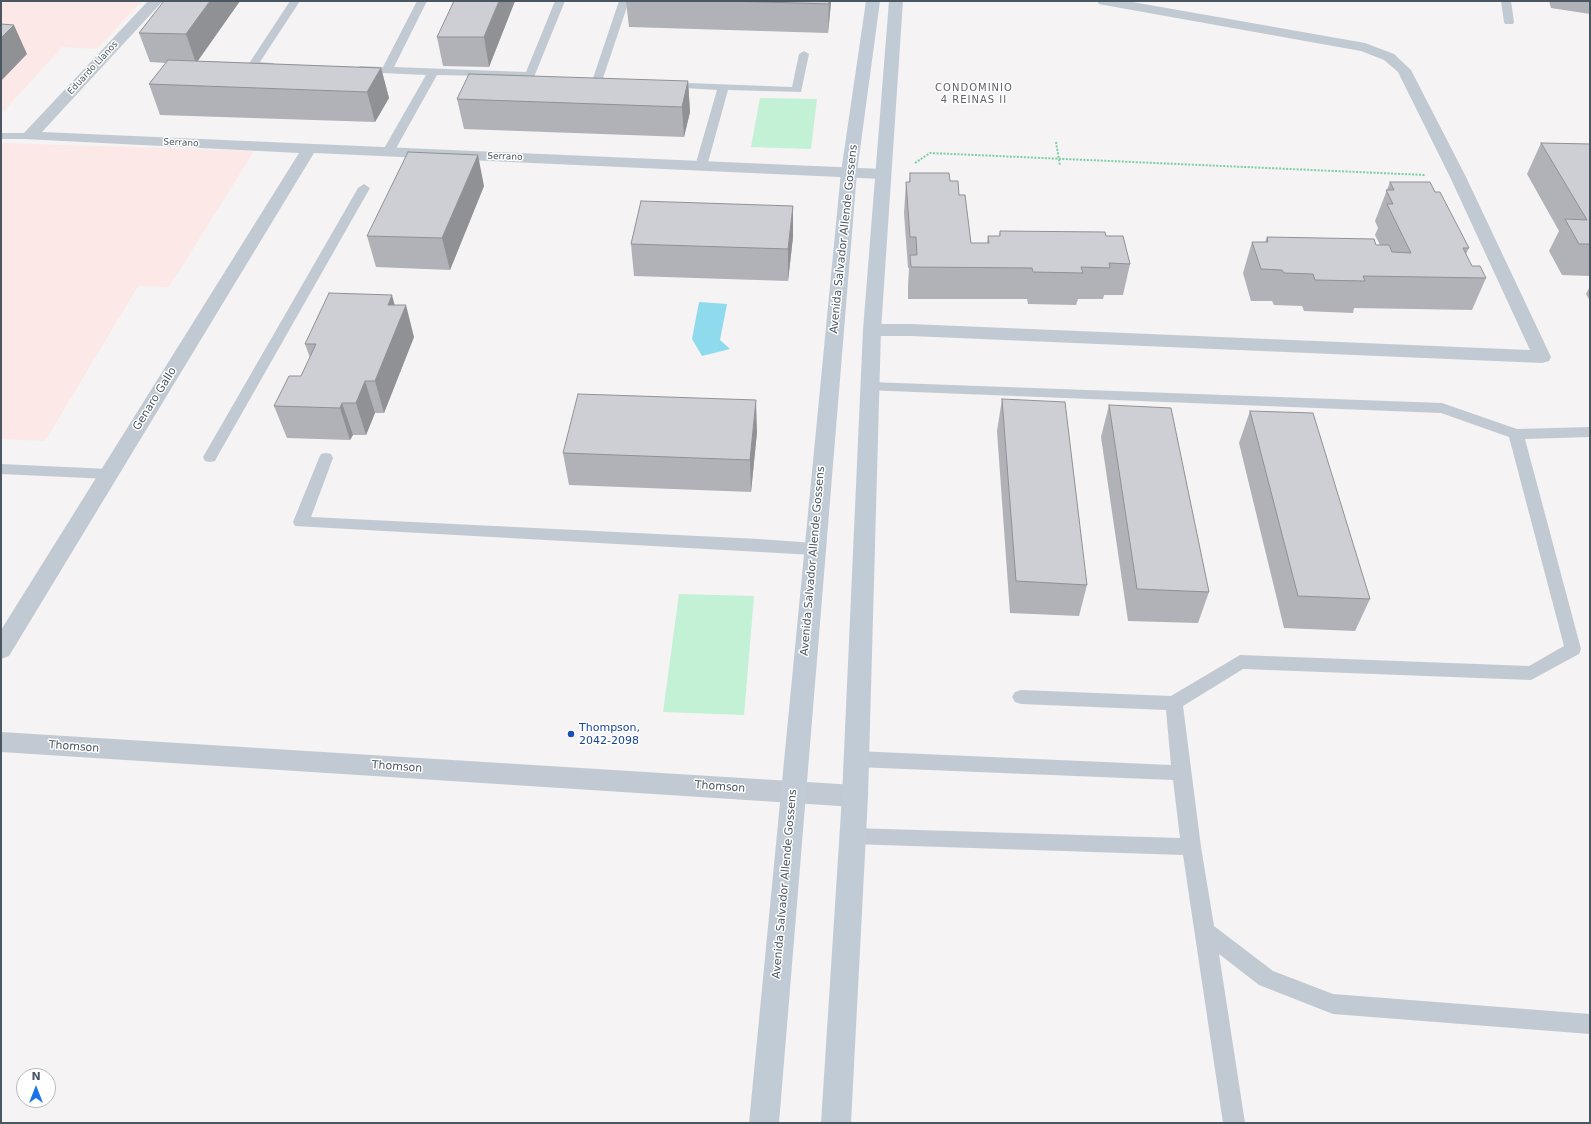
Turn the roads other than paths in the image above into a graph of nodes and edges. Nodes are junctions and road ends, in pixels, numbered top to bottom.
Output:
1 (156, 1) edge
2 (295, 1) edge
3 (422, 1) edge
4 (560, 1) edge
5 (624, 1) edge
6 (873, 1) edge
7 (896, 1) edge
8 (1104, 1) edge
9 (1506, 1) edge
10 (1509, 22) dead end
11 (804, 54) dead end
12 (285, 66) edge
13 (348, 69) edge
14 (387, 70) junction
15 (433, 72) junction
16 (628, 83) edge
17 (660, 84) edge
18 (723, 87) junction
19 (1, 136) edge
20 (30, 136) junction
21 (309, 149) junction
22 (388, 152) junction
23 (701, 166) junction
24 (883, 170) junction
25 (849, 172) junction
26 (364, 188) dead end
27 (872, 330) junction
28 (870, 387) junction
29 (1590, 432) edge
30 (1516, 434) junction
31 (210, 457) dead end
32 (326, 458) dead end
33 (1, 469) edge
34 (108, 474) junction
35 (814, 549) junction
36 (3, 642) edge
37 (1021, 697) dead end
38 (1174, 703) junction
39 (1, 742) edge
40 (856, 760) junction
41 (1181, 773) junction
42 (793, 792) junction
43 (855, 796) junction
44 (852, 836) junction
45 (1191, 847) junction
46 (1205, 931) junction
47 (1590, 1024) edge
48 (764, 1123) edge
49 (836, 1123) edge
50 (1234, 1123) edge

1 - 20 street, Eduardo Llanos
2 - 12 lane
3 - 14 lane
4 - 15 lane
5 - 16 lane
6 - 25 main road, Avenida Salvador Allende Gossens
7 - 24 main road
8 - 27 street
9 - 10 lane
11 - 18 lane
13 - 14 lane
14 - 15 lane
15 - 22 lane
17 - 18 lane
18 - 23 lane
19 - 20 lane
20 - 21 street, Serrano
21 - 22 street, Serrano
21 - 34 street, Genaro Gallo
22 - 23 street, Serrano
23 - 25 street, Serrano
24 - 25 street, Serrano
24 - 27 main road
25 - 35 main road, Avenida Salvador Allende Gossens
26 - 31 lane
27 - 28 main road
28 - 30 lane
28 - 40 main road
29 - 30 lane
30 - 38 lane
32 - 35 lane
33 - 34 lane
34 - 36 street, Genaro Gallo
35 - 42 main road, Avenida Salvador Allende Gossens
37 - 38 lane
38 - 41 lane
39 - 42 street, Thomson
40 - 41 lane
40 - 43 main road
41 - 45 lane
42 - 43 street, Thomson
42 - 48 main road, Avenida Salvador Allende Gossens
43 - 44 main road
44 - 45 lane
44 - 49 main road
45 - 46 lane
46 - 47 lane
46 - 50 lane

